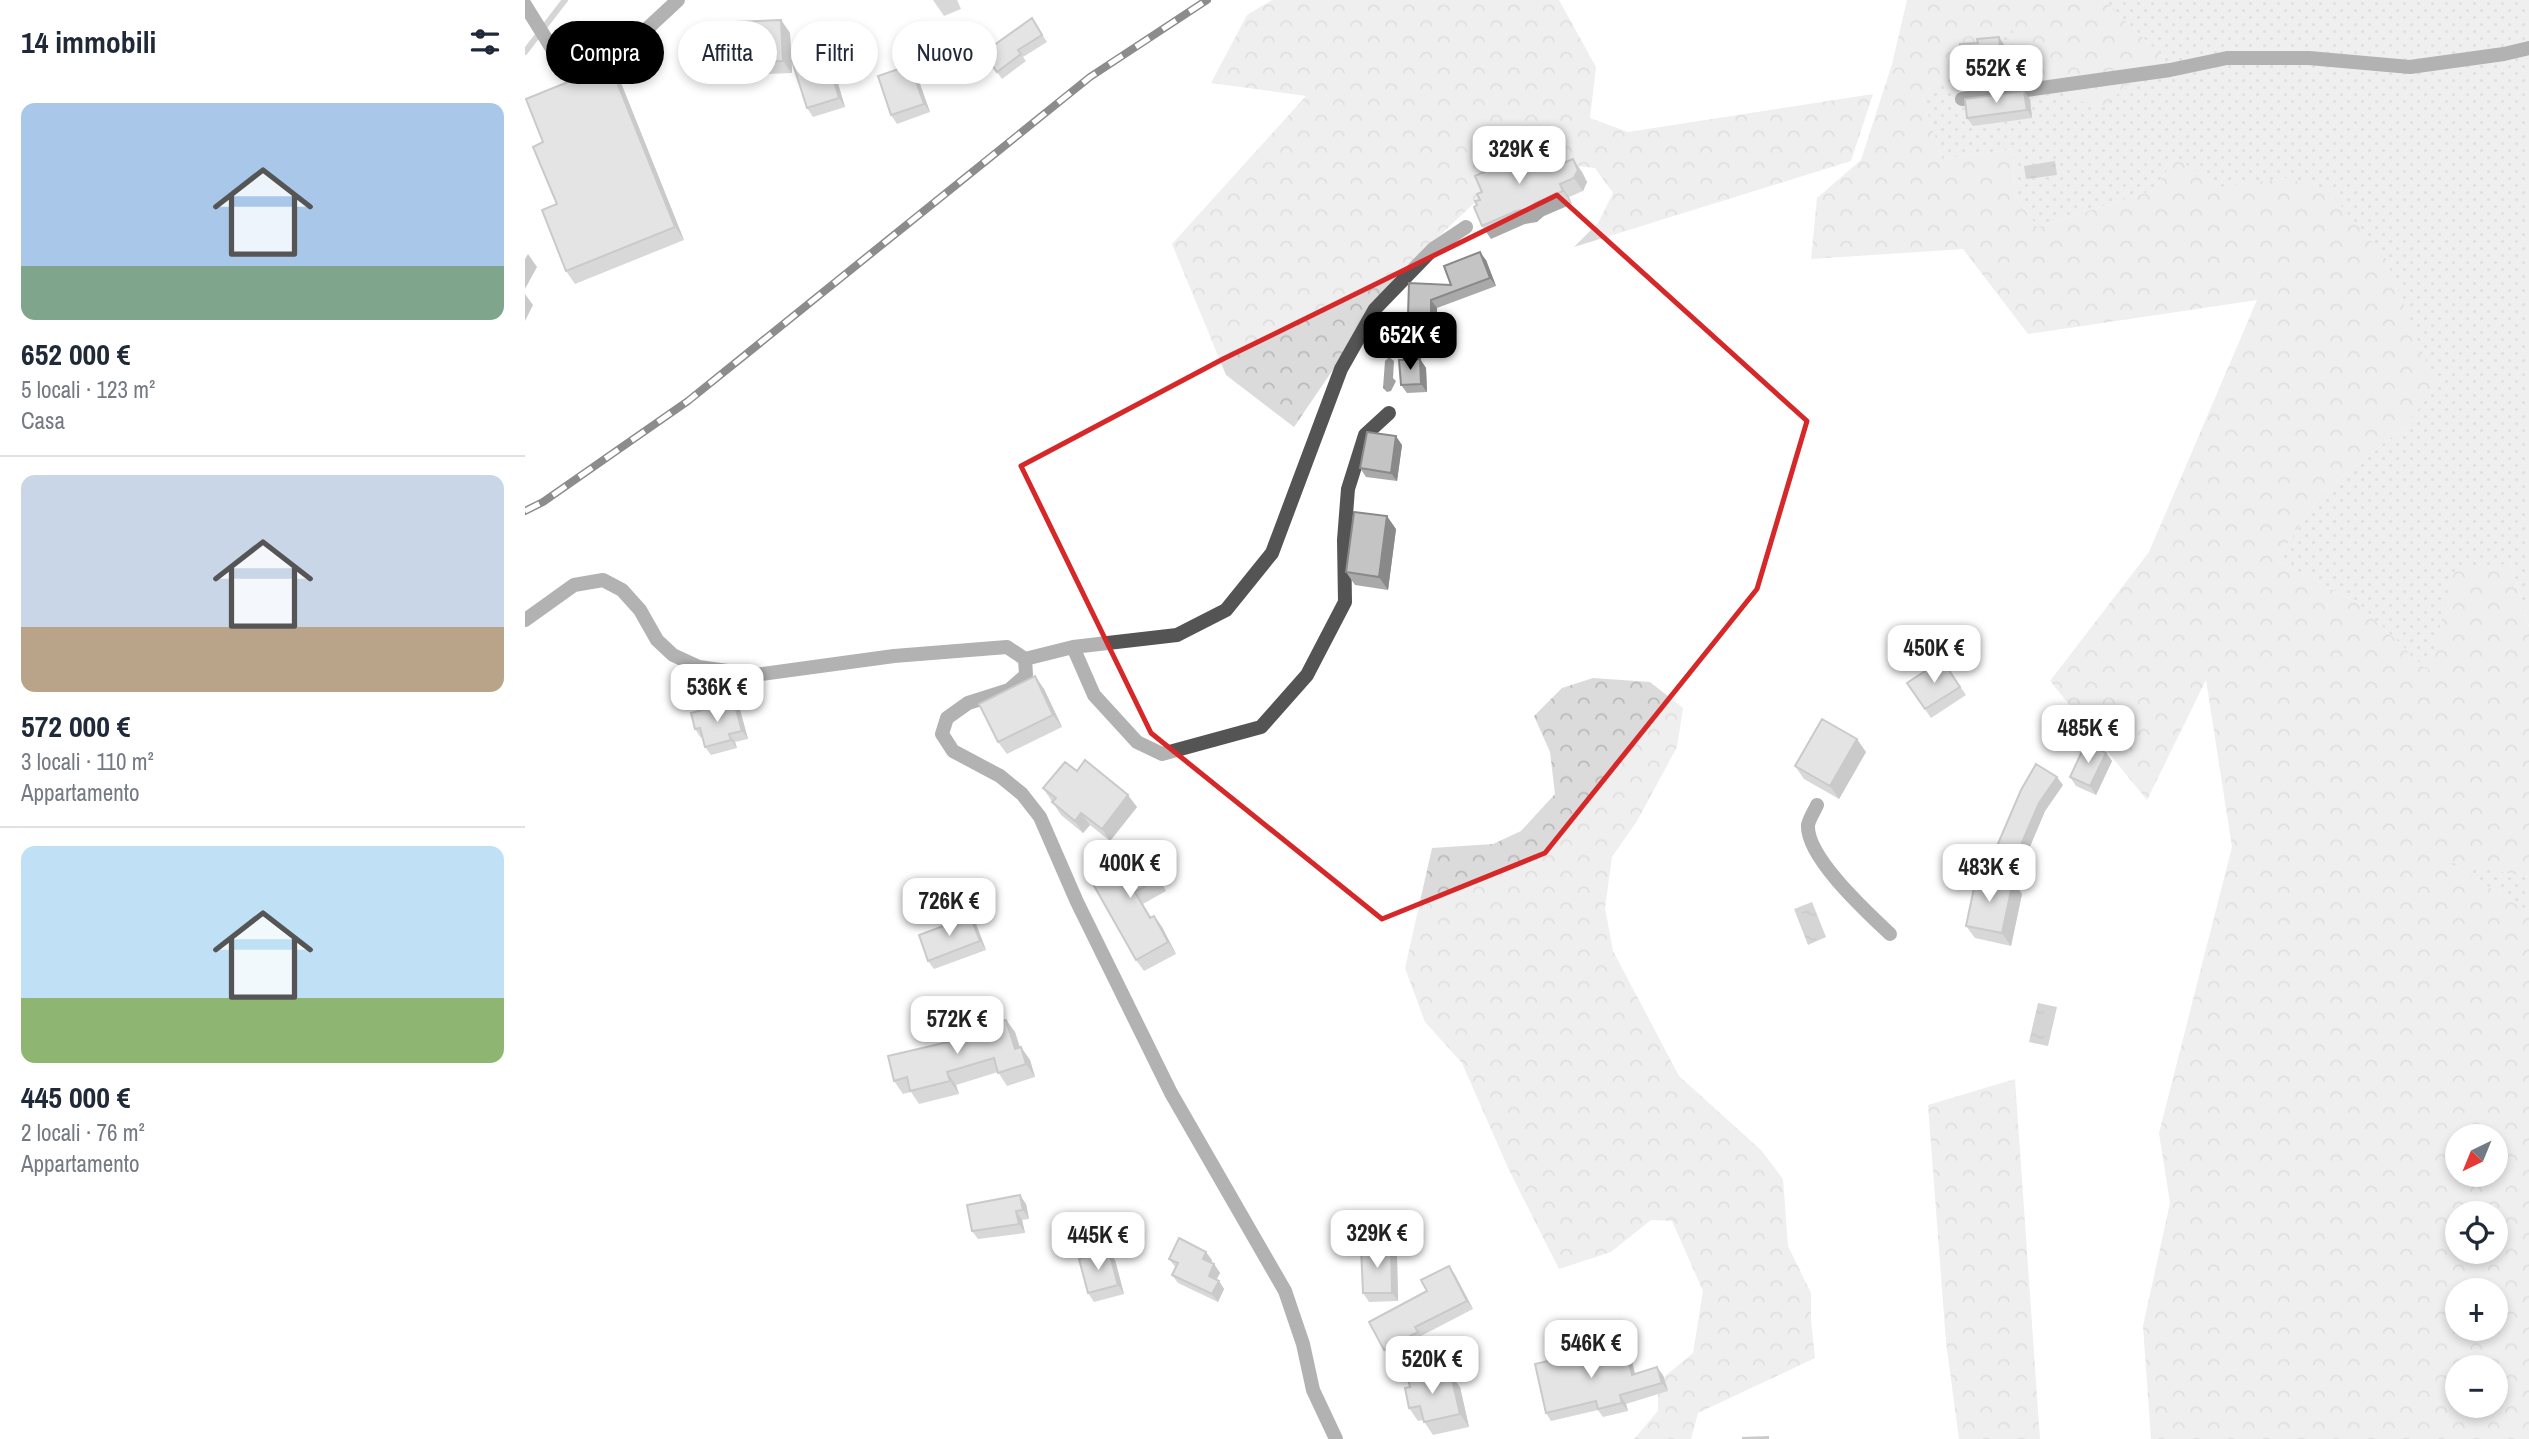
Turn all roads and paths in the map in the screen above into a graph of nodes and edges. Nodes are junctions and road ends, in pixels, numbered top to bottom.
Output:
1 (678, 0) edge
2 (525, 5) edge
3 (2529, 48) edge
4 (1962, 99) edge
5 (1466, 227) dead end
6 (1389, 413) dead end
7 (525, 620) edge
8 (1073, 647) junction
9 (1024, 659) junction
10 (1817, 805) dead end
11 (1890, 934) dead end
12 (1335, 1439) edge

1 - 2 street
3 - 4 street
5 - 8 street
6 - 8 street
7 - 9 street
8 - 9 street
9 - 12 street
10 - 11 street

